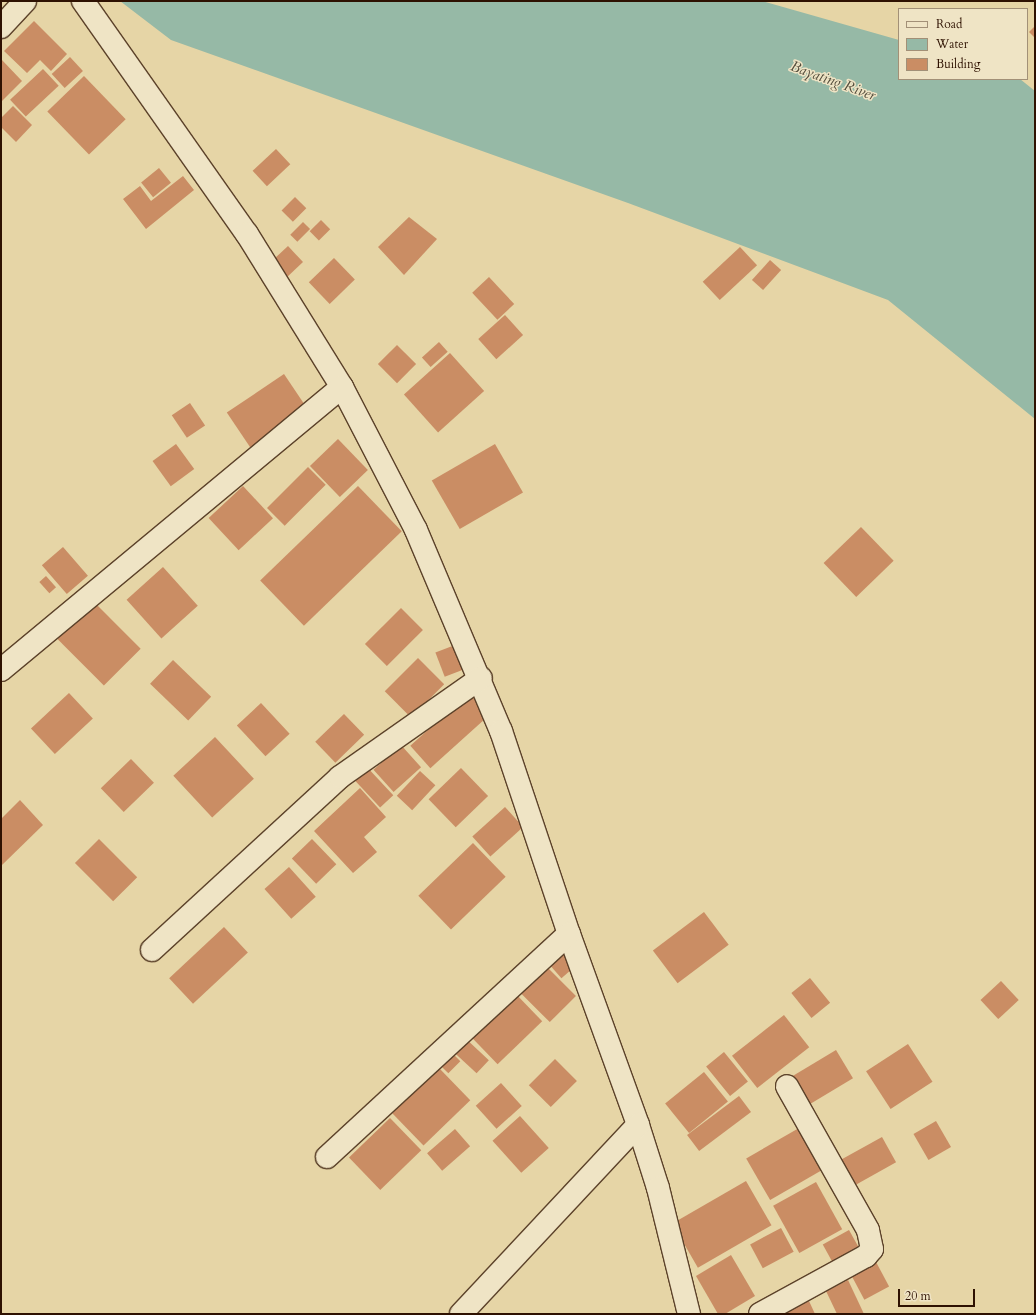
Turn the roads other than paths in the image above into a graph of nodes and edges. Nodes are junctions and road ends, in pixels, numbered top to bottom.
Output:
1 (25, 1) edge
2 (82, 1) edge
3 (1, 27) edge
4 (342, 386) junction
5 (1, 670) edge
6 (480, 678) junction
7 (568, 934) junction
8 (152, 950) dead end
9 (787, 1086) dead end
10 (638, 1126) junction
11 (327, 1157) dead end
12 (461, 1314) edge
13 (689, 1314) edge
14 (760, 1314) edge

1 - 3 street
2 - 4 street
4 - 5 street
4 - 6 street
6 - 7 street
6 - 8 street
7 - 10 street
7 - 11 street
9 - 14 street
10 - 12 street
10 - 13 street

